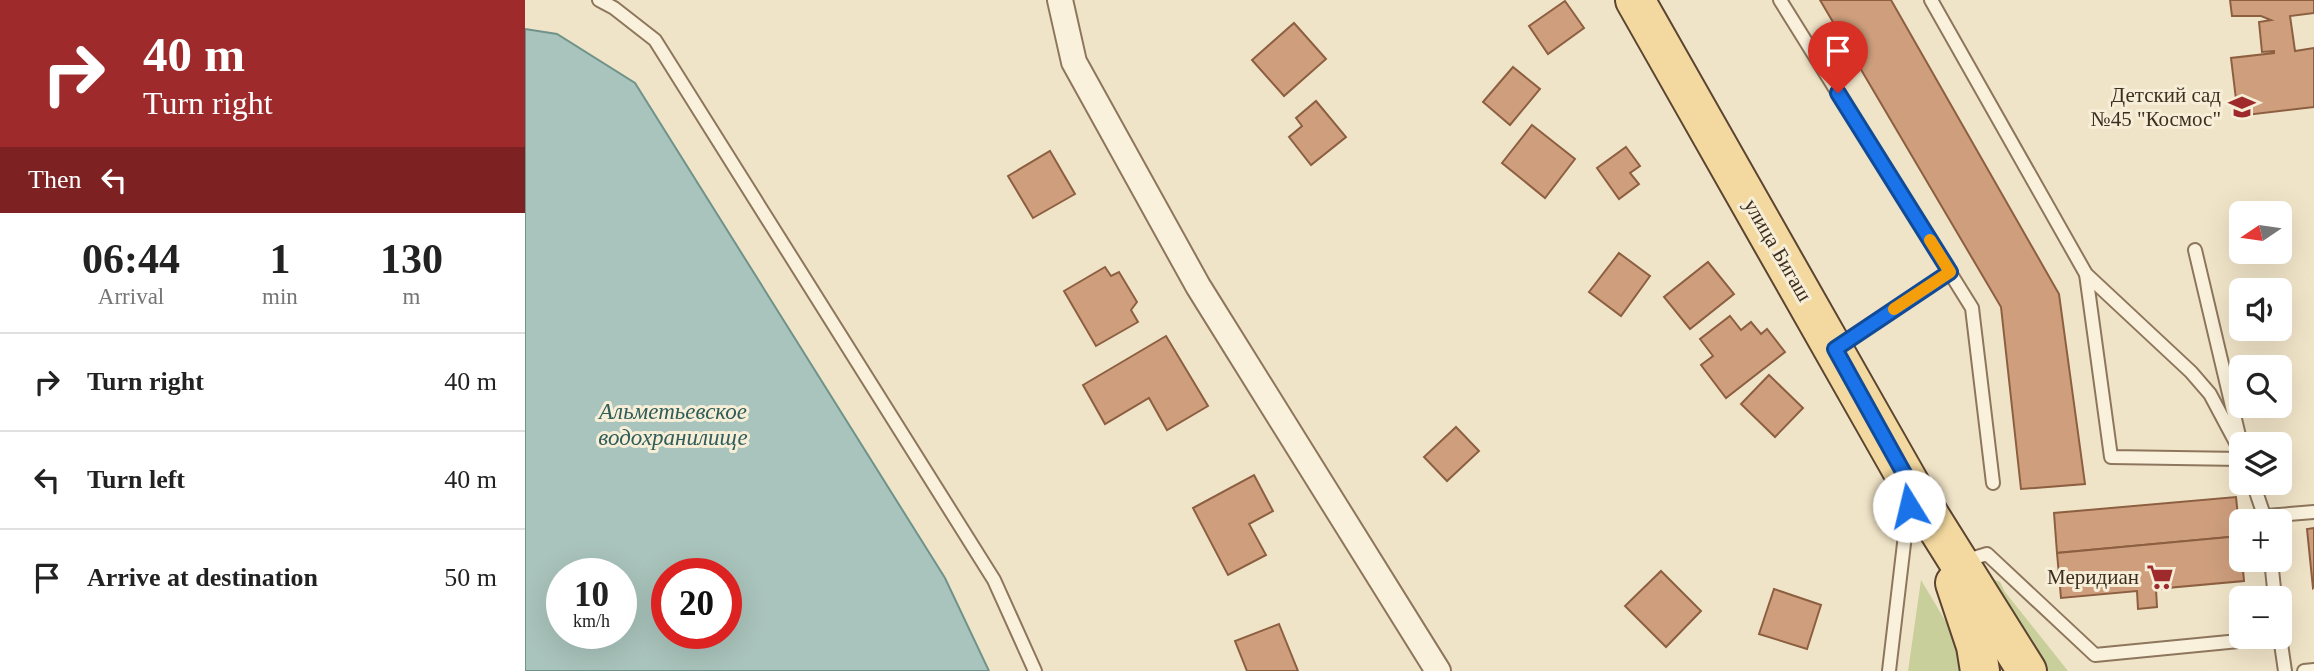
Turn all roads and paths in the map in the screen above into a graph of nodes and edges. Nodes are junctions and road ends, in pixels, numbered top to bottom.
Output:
1 (599, 0) edge
2 (1060, 0) edge
3 (1635, 0) edge
4 (1780, 0) edge
5 (1931, 0) edge
6 (2195, 250) dead end
7 (1950, 272) junction
8 (2086, 274) junction
9 (1835, 349) junction
10 (2229, 432) edge
11 (2238, 432) edge
12 (2229, 457) edge
13 (1993, 483) dead end
14 (1916, 493) junction
15 (2314, 512) edge
16 (2292, 515) edge
17 (1959, 562) junction
18 (2229, 642) edge
19 (2282, 649) edge
20 (2314, 670) edge
21 (1035, 671) edge
22 (1438, 671) edge
23 (1889, 671) edge
24 (1980, 671) edge
25 (2027, 671) edge
26 (2285, 671) edge
27 (2304, 671) edge

1 - 21 lane
2 - 22 street
3 - 9 main road, улица Бигаш
4 - 7 lane
5 - 8 lane
6 - 11 lane
7 - 9 lane
7 - 13 lane
8 - 10 lane
8 - 12 lane
9 - 14 main road, улица Бигаш
14 - 17 main road, улица Бигаш
14 - 23 lane
14 - 24 main road, улица Бигаш
15 - 16 lane
17 - 18 lane
17 - 25 main road, улица Бигаш
19 - 26 lane
20 - 27 lane

